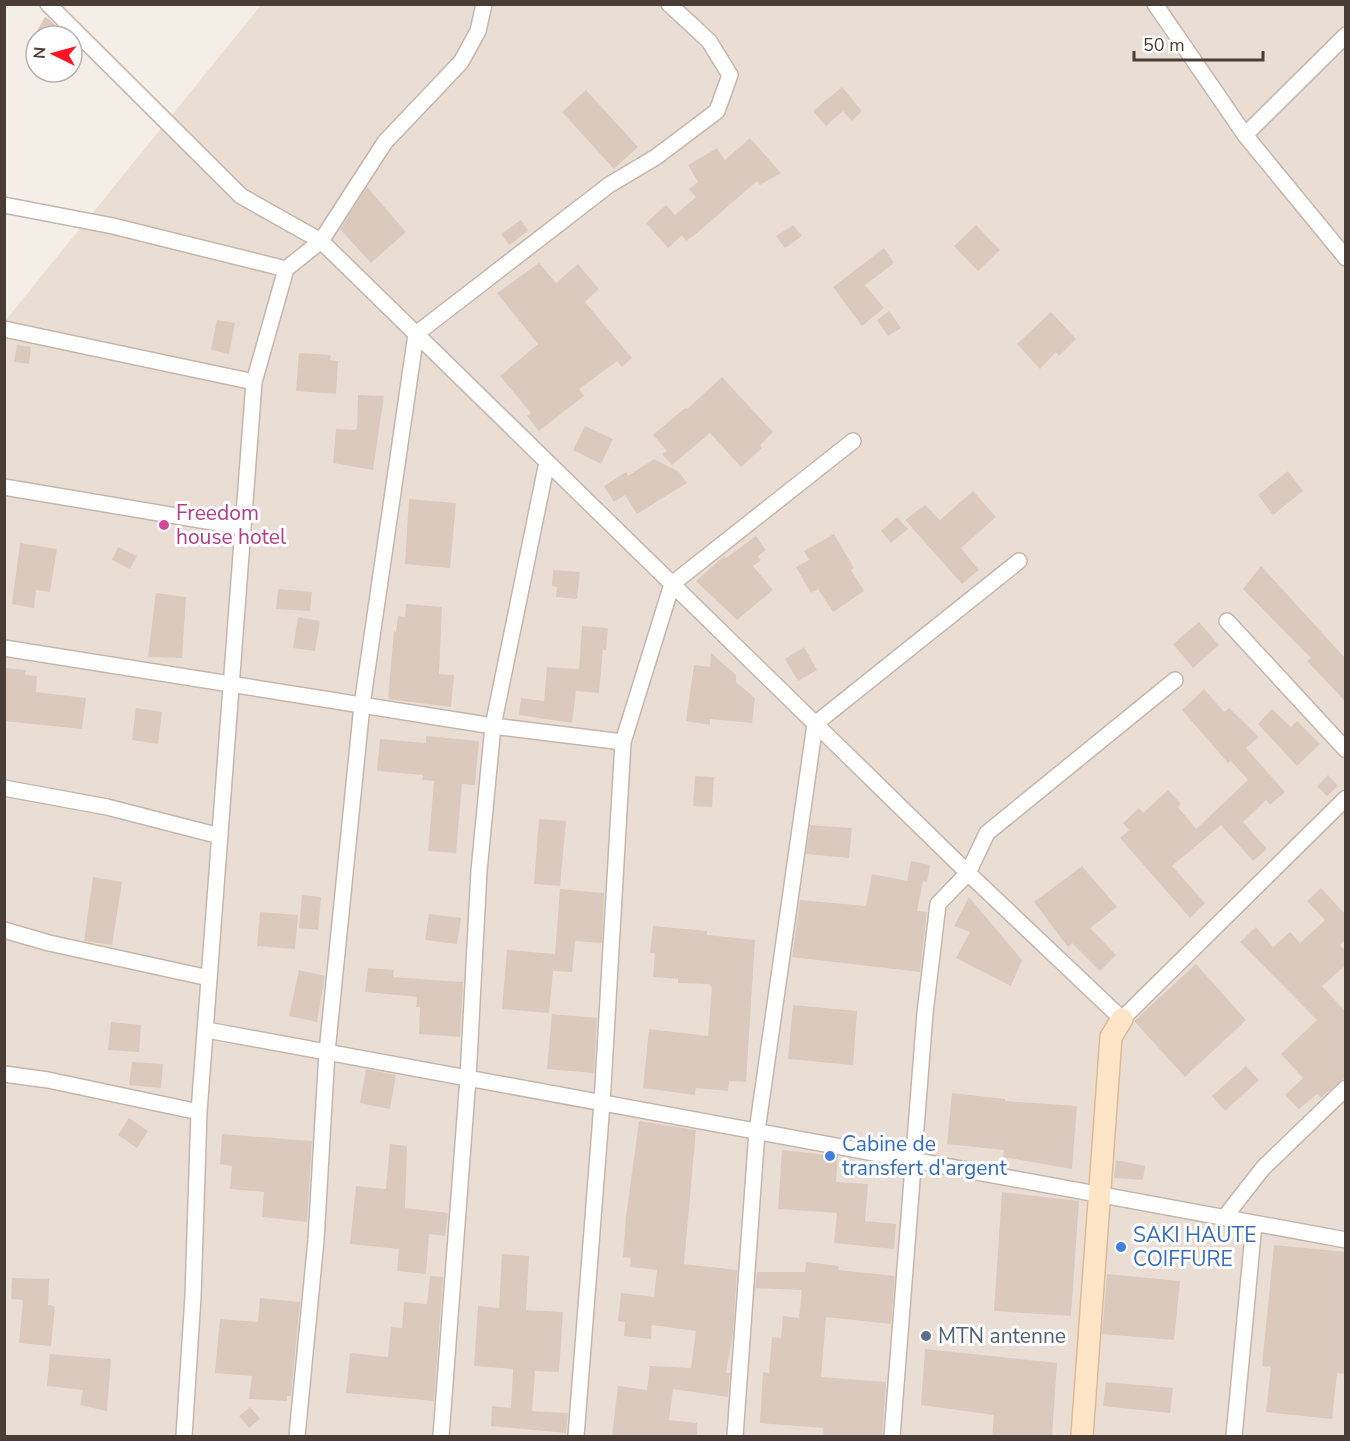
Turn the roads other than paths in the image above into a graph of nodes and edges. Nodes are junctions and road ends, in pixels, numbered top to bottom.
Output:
1 (48, 4) edge
2 (484, 4) edge
3 (669, 4) edge
4 (1155, 4) edge
5 (1346, 35) edge
6 (1245, 135) junction
7 (4, 205) edge
8 (321, 242) junction
9 (1346, 258) edge
10 (286, 269) junction
11 (4, 329) edge
12 (416, 334) junction
13 (254, 382) junction
14 (853, 441) dead end
15 (547, 462) junction
16 (4, 487) edge
17 (242, 527) junction
18 (1019, 561) dead end
19 (672, 584) junction
20 (1227, 621) dead end
21 (4, 648) edge
22 (1175, 680) dead end
23 (231, 684) junction
24 (362, 705) junction
25 (815, 723) junction
26 (493, 726) junction
27 (623, 742) junction
28 (1346, 750) edge
29 (4, 788) edge
30 (1346, 798) edge
31 (220, 836) junction
32 (968, 873) junction
33 (4, 930) edge
34 (209, 978) junction
35 (1122, 1019) junction
36 (207, 1029) junction
37 (327, 1052) junction
38 (4, 1074) edge
39 (468, 1078) junction
40 (1346, 1088) edge
41 (602, 1103) junction
42 (199, 1112) junction
43 (757, 1131) junction
44 (914, 1160) junction
45 (1098, 1195) junction
46 (1224, 1218) junction
47 (1254, 1224) junction
48 (1346, 1240) edge
49 (184, 1437) edge
50 (297, 1437) edge
51 (441, 1437) edge
52 (576, 1437) edge
53 (735, 1437) edge
54 (892, 1437) edge
55 (1082, 1437) edge
56 (1234, 1437) edge

1 - 8 street
2 - 8 street
3 - 12 street
4 - 6 street
5 - 6 street
6 - 9 street
7 - 10 street
8 - 10 street
8 - 12 street
10 - 13 street
11 - 13 street
12 - 15 street
12 - 24 street
13 - 17 street
14 - 19 street
15 - 19 street
15 - 26 street
16 - 17 street
17 - 23 street
18 - 25 street
19 - 25 street
19 - 27 street
20 - 28 street
21 - 23 street
22 - 32 street
23 - 24 street
23 - 31 street
24 - 26 street
24 - 37 street
25 - 32 street
25 - 43 street
26 - 27 street
26 - 39 street
27 - 41 street
29 - 31 street
30 - 35 street
31 - 34 street
32 - 35 street
32 - 44 street
33 - 34 street
34 - 36 street
35 - 45 street
36 - 37 street
36 - 42 street
37 - 39 street
37 - 50 street
38 - 42 street
39 - 41 street
39 - 51 street
40 - 46 street
41 - 43 street
41 - 52 street
42 - 49 street
43 - 44 street
43 - 53 street
44 - 45 street
44 - 54 street
45 - 46 street
45 - 55 street
46 - 47 street
47 - 48 street
47 - 56 street

